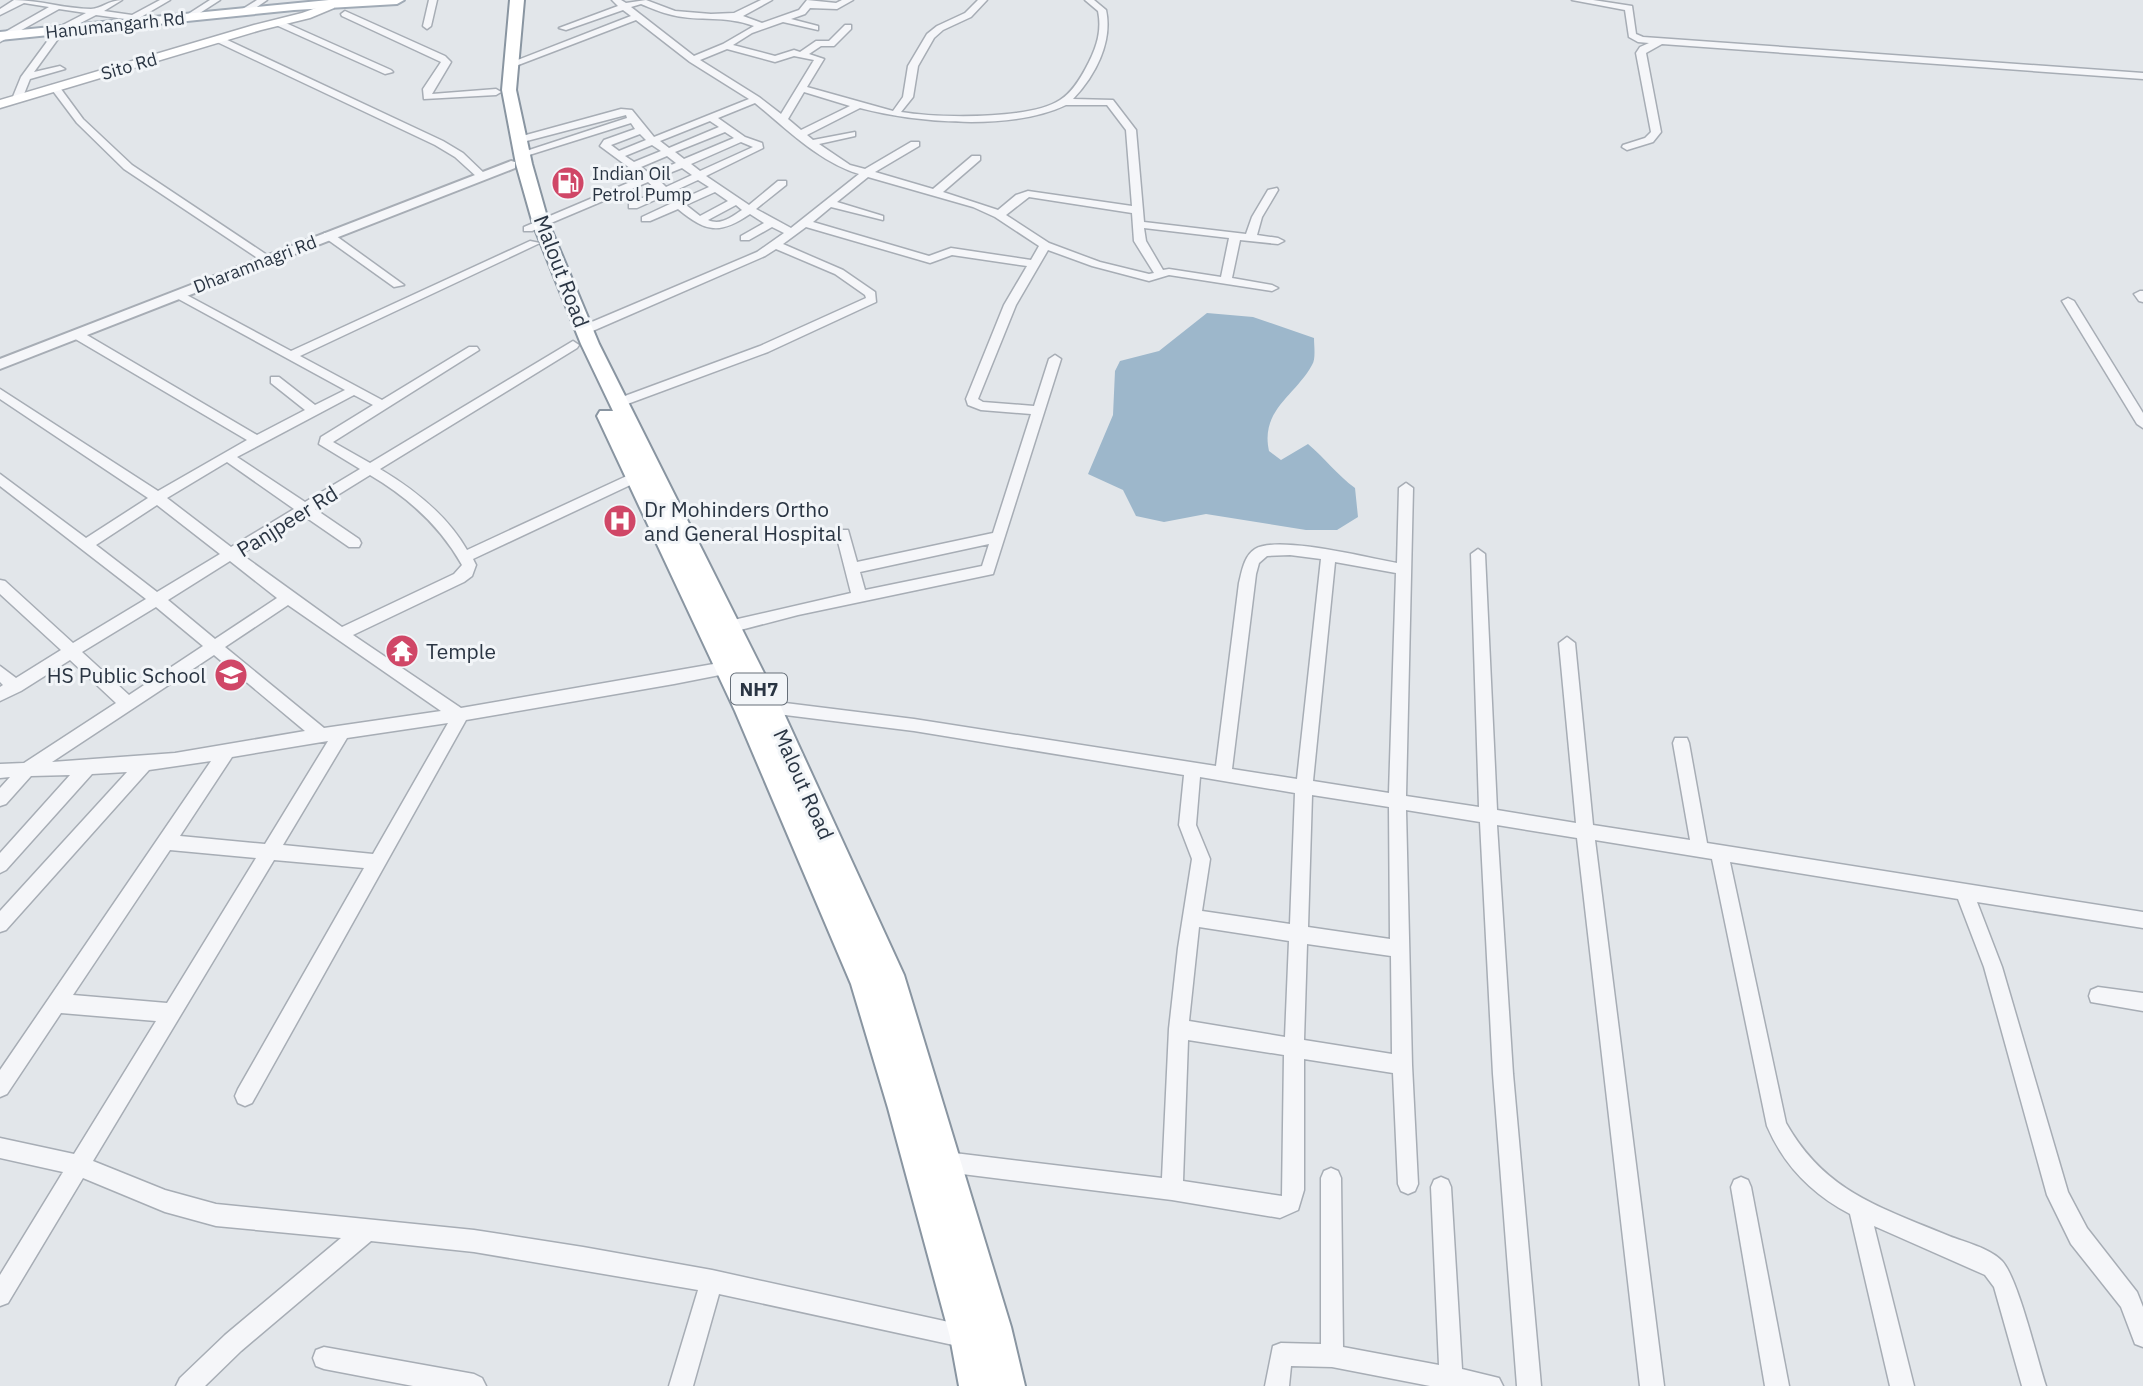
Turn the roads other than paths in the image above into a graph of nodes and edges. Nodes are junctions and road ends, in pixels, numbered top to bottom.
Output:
1 (21, 0) edge
2 (69, 0) edge
3 (118, 0) edge
4 (166, 0) edge
5 (216, 0) edge
6 (397, 0) edge
7 (433, 0) edge
8 (768, 0) edge
9 (849, 0) edge
10 (983, 0) edge
11 (1089, 0) edge
12 (1576, 0) edge
13 (369, 1) edge
14 (305, 3) edge
15 (620, 3) edge
16 (809, 3) edge
17 (1628, 4) edge
18 (57, 6) junction
19 (330, 6) junction
20 (507, 7) edge
21 (272, 10) edge
22 (0, 12) edge
23 (95, 12) junction
24 (345, 14) dead end
25 (736, 16) junction
26 (637, 17) junction
27 (186, 18) junction
28 (782, 19) junction
29 (129, 21) junction
30 (427, 26) dead end
31 (761, 26) junction
32 (848, 27) dead end
33 (563, 28) dead end
34 (815, 28) dead end
35 (60, 30) junction
36 (1, 37) edge
37 (218, 39) junction
38 (1662, 42) junction
39 (726, 46) junction
40 (802, 54) junction
41 (693, 60) junction
42 (510, 65) junction
43 (60, 69) dead end
44 (388, 72) dead end
45 (2143, 76) edge
46 (26, 77) junction
47 (55, 87) junction
48 (802, 89) junction
49 (496, 92) junction
50 (17, 99) junction
51 (756, 99) junction
52 (1064, 103) junction
53 (0, 104) edge
54 (859, 105) junction
55 (895, 114) junction
56 (711, 117) junction
57 (783, 119) junction
58 (725, 128) junction
59 (640, 130) junction
60 (802, 134) junction
61 (851, 134) dead end
62 (741, 139) junction
63 (653, 141) junction
64 (812, 144) junction
65 (915, 144) dead end
66 (1627, 147) dead end
67 (668, 151) junction
68 (517, 153) junction
69 (618, 155) junction
70 (976, 158) dead end
71 (684, 164) junction
72 (634, 166) junction
73 (865, 174) junction
74 (481, 175) junction
75 (699, 176) junction
76 (652, 179) junction
77 (782, 183) dead end
78 (715, 188) junction
79 (1273, 190) dead end
80 (666, 191) junction
81 (936, 192) junction
82 (736, 201) junction
83 (830, 203) junction
84 (679, 204) junction
85 (634, 206) dead end
86 (748, 209) junction
87 (1136, 210) junction
88 (999, 215) junction
89 (879, 218) dead end
90 (646, 219) dead end
91 (700, 220) junction
92 (772, 223) junction
93 (805, 223) junction
94 (1137, 224) junction
95 (534, 232) junction
96 (792, 233) junction
97 (328, 235) junction
98 (1026, 235) junction
99 (1235, 236) junction
100 (1251, 237) junction
101 (745, 238) dead end
102 (1278, 241) dead end
103 (776, 245) junction
104 (1045, 245) junction
105 (266, 259) junction
106 (1015, 260) junction
107 (1036, 264) junction
108 (1160, 274) junction
109 (1226, 281) junction
110 (398, 285) dead end
111 (1272, 288) dead end
112 (177, 294) junction
113 (2068, 301) dead end
114 (76, 334) junction
115 (579, 338) junction
116 (473, 350) dead end
117 (290, 356) junction
118 (1055, 359) dead end
119 (0, 364) edge
120 (275, 380) dead end
121 (355, 390) junction
122 (0, 393) edge
123 (618, 403) junction
124 (382, 405) junction
125 (314, 410) junction
126 (1039, 410) junction
127 (2143, 424) edge
128 (256, 440) junction
129 (227, 456) junction
130 (371, 468) junction
131 (636, 477) junction
132 (0, 479) edge
133 (1406, 488) dead end
134 (155, 496) junction
135 (304, 510) junction
136 (843, 534) dead end
137 (999, 537) junction
138 (354, 543) dead end
139 (87, 544) junction
140 (1478, 554) dead end
141 (231, 555) junction
142 (465, 557) junction
143 (1328, 557) junction
144 (852, 568) junction
145 (1403, 569) junction
146 (0, 585) edge
147 (859, 597) junction
148 (288, 598) junction
149 (158, 600) junction
150 (729, 627) junction
151 (340, 635) junction
152 (1567, 643) dead end
153 (212, 647) junction
154 (71, 653) junction
155 (725, 668) junction
156 (0, 672) edge
157 (15, 687) junction
158 (0, 695) edge
159 (127, 703) junction
160 (758, 709) junction
161 (460, 716) junction
162 (341, 734) junction
163 (321, 735) junction
164 (1681, 743) dead end
165 (228, 750) junction
166 (145, 763) junction
167 (86, 769) junction
168 (1193, 769) junction
169 (27, 770) junction
170 (0, 771) edge
171 (1223, 774) junction
172 (1304, 787) junction
173 (0, 799) edge
174 (1397, 802) junction
175 (1486, 817) junction
176 (1585, 832) junction
177 (165, 842) junction
178 (271, 852) junction
179 (1710, 852) junction
180 (378, 862) junction
181 (0, 865) edge
182 (1964, 892) junction
183 (1191, 918) junction
184 (2143, 920) edge
185 (0, 924) edge
186 (1298, 934) junction
187 (1400, 949) junction
188 (2098, 996) dead end
189 (2143, 1002) edge
190 (56, 1003) junction
191 (172, 1013) junction
192 (1179, 1029) junction
193 (1294, 1048) junction
194 (1402, 1065) junction
195 (0, 1087) edge
196 (246, 1096) dead end
197 (0, 1148) edge
198 (946, 1162) junction
199 (77, 1166) junction
200 (1331, 1178) dead end
201 (1408, 1184) dead end
202 (1441, 1187) dead end
203 (1741, 1187) dead end
204 (1172, 1190) junction
205 (1859, 1209) junction
206 (368, 1230) junction
207 (712, 1281) junction
208 (0, 1296) edge
209 (2143, 1336) edge
210 (967, 1338) junction
211 (1332, 1356) junction
212 (324, 1358) dead end
213 (1402, 1378) edge
214 (1451, 1378) junction
215 (188, 1386) edge
216 (474, 1386) edge
217 (681, 1386) edge
218 (977, 1386) edge
219 (1007, 1386) edge
220 (1277, 1386) edge
221 (1491, 1386) edge
222 (1529, 1386) edge
223 (1652, 1386) edge
224 (1777, 1386) edge
225 (1902, 1386) edge
226 (2034, 1386) edge

1 - 18 street
1 - 22 street
2 - 18 street
3 - 23 street
4 - 29 street
5 - 27 street
6 - 13 main road, Hanumangarh Rd
7 - 30 street
8 - 25 street
9 - 16 street
10 - 55 street
11 - 52 street
12 - 17 street
13 - 19 main road, Hanumangarh Rd
14 - 19 main road, Hanumangarh Rd
14 - 21 main road, Hanumangarh Rd
15 - 25 street
15 - 26 street
15 - 33 street
16 - 28 street
17 - 38 street
18 - 23 street
18 - 36 street
19 - 21 main road, Sito Rd
20 - 42 main road, Malout Road / NH7
20 - 49 main road, Malout Road / NH7
21 - 27 main road, Hanumangarh Rd
21 - 37 main road, Sito Rd
21 - 44 street
23 - 29 street
23 - 35 street
24 - 49 street
25 - 31 street
26 - 41 street
26 - 42 street
27 - 29 main road, Hanumangarh Rd
28 - 31 street
28 - 34 street
29 - 35 main road, Hanumangarh Rd
31 - 39 street
32 - 40 street
35 - 36 main road, Hanumangarh Rd
35 - 46 street
37 - 47 main road, Sito Rd
37 - 74 street
38 - 45 street
38 - 66 street
39 - 40 street
39 - 41 street
40 - 48 street
41 - 51 street
42 - 68 main road, Malout Road / NH7
43 - 46 street
46 - 50 street
47 - 50 main road, Sito Rd
47 - 105 street
48 - 54 street
48 - 57 street
49 - 68 main road, Malout Road / NH7
50 - 53 main road, Sito Rd
51 - 56 street
51 - 57 street
52 - 55 street
52 - 87 street
54 - 55 street
54 - 60 street
56 - 58 street
56 - 63 street
57 - 60 street
58 - 62 street
58 - 67 street
59 - 63 street
59 - 68 street
59 - 69 street
60 - 64 street
61 - 64 street
62 - 71 street
62 - 75 street
63 - 67 street
63 - 69 street
64 - 73 street
65 - 73 street, Panjpeer Rd
67 - 71 street
67 - 72 street
68 - 74 street, Dharamnagri Rd
68 - 95 main road, Malout Road / NH7
69 - 72 street
70 - 81 street
71 - 75 street
71 - 76 street
72 - 76 street
73 - 81 street
73 - 83 street, Panjpeer Rd
74 - 97 street, Dharamnagri Rd
75 - 78 street
75 - 80 street
76 - 80 street
76 - 95 street
77 - 86 street
78 - 82 street
78 - 84 street
79 - 100 street
80 - 84 street
80 - 85 street
81 - 88 street
82 - 86 street
82 - 91 street
83 - 89 street
83 - 93 street, Panjpeer Rd
84 - 90 street
84 - 91 street
86 - 91 street
86 - 92 street
87 - 88 street
87 - 94 street
88 - 98 street
92 - 96 street
92 - 101 street
93 - 96 street, Panjpeer Rd
93 - 106 street
94 - 99 street
94 - 108 street
95 - 115 main road, Malout Road / NH7
95 - 117 street
96 - 103 street, Panjpeer Rd
97 - 105 street, Dharamnagri Rd
97 - 110 street
98 - 104 street
98 - 106 street
99 - 100 street
99 - 109 street
100 - 102 street
103 - 115 street, Panjpeer Rd
103 - 123 street
104 - 107 street
104 - 108 street
105 - 112 street, Dharamnagri Rd
106 - 107 street
107 - 126 street
108 - 109 street
109 - 111 street
112 - 114 street, Dharamnagri Rd
112 - 117 street
113 - 127 street
114 - 119 street, Dharamnagri Rd
114 - 128 street
115 - 123 main road, Malout Road / NH7
115 - 130 street, Panjpeer Rd
115 - 131 main road, Malout Road / NH7
116 - 124 street
117 - 121 street
118 - 126 street
120 - 125 street
121 - 124 street
121 - 125 street
122 - 134 street
123 - 150 main road, Malout Road / NH7
124 - 130 street
125 - 128 street
126 - 137 street
128 - 129 street
129 - 134 street
129 - 135 street
130 - 135 street, Panjpeer Rd
130 - 142 street
131 - 142 street
131 - 155 main road, Malout Road / NH7
132 - 139 street
133 - 145 street
134 - 139 street
134 - 141 street
135 - 138 street
135 - 141 street, Panjpeer Rd
136 - 144 street
137 - 144 street
137 - 147 street
139 - 149 street
140 - 175 street
141 - 148 street
141 - 149 street, Panjpeer Rd
142 - 151 street
143 - 145 street
143 - 171 street
143 - 172 street
144 - 147 street
145 - 174 street
146 - 154 street
147 - 150 street
148 - 151 street
148 - 153 street
149 - 153 street
149 - 154 street, Panjpeer Rd
150 - 160 main road, Malout Road / NH7
151 - 161 street
152 - 176 street
153 - 159 street
153 - 163 street
154 - 157 street, Panjpeer Rd
154 - 159 street
155 - 160 main road, Malout Road / NH7
155 - 161 street
156 - 157 street
157 - 158 street, Panjpeer Rd
159 - 169 street
160 - 168 street
160 - 198 main road, Malout Road / NH7
160 - 210 main road, Malout Road / NH7
161 - 162 street
161 - 180 street
162 - 163 street
162 - 178 street
163 - 165 street
164 - 179 street
165 - 166 street
165 - 177 street
166 - 167 street
166 - 185 street
167 - 169 street
167 - 181 street
168 - 171 street
168 - 183 street
169 - 170 street
169 - 173 street
171 - 172 street
172 - 174 street
172 - 186 street
174 - 175 street
174 - 187 street
175 - 176 street
175 - 222 street
176 - 179 street
176 - 223 street
177 - 178 street
177 - 190 street
178 - 180 street
178 - 191 street
179 - 182 street
179 - 205 street
180 - 196 street
182 - 184 street
182 - 209 street
183 - 186 street
183 - 192 street
186 - 187 street
186 - 193 street
187 - 194 street
188 - 189 street
190 - 191 street
190 - 195 street
191 - 199 street
192 - 193 street
192 - 204 street
193 - 194 street
193 - 204 street
194 - 201 street
197 - 199 street
198 - 204 street
198 - 219 main road, Malout Road / NH7
199 - 206 street
199 - 208 street
200 - 211 street
202 - 214 street
203 - 224 street
205 - 225 street
205 - 226 street
206 - 207 street
206 - 215 street
207 - 210 street
207 - 217 street
210 - 218 main road, Malout Road / NH7
211 - 213 street
211 - 220 street
212 - 216 street
213 - 214 street
214 - 221 street

